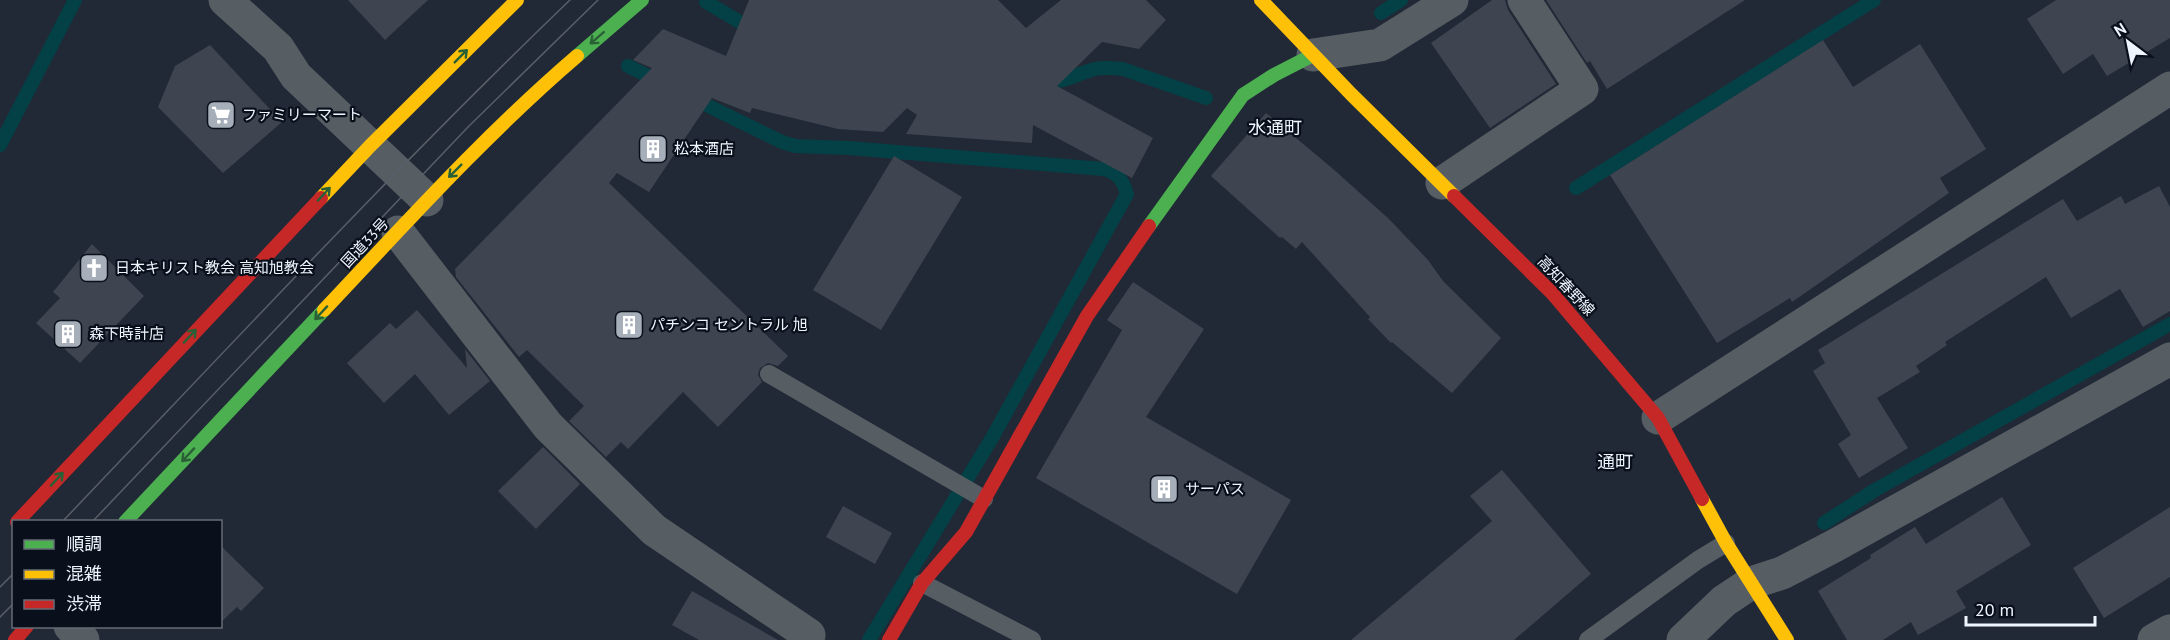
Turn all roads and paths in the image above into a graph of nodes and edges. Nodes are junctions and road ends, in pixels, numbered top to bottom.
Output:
1 (225, 0) edge
2 (518, 0) edge
3 (642, 0) edge
4 (1261, 0) edge
5 (1452, 0) edge
6 (1524, 0) edge
7 (1313, 55) junction
8 (2170, 88) edge
9 (370, 146) junction
10 (1442, 183) junction
11 (427, 200) junction
12 (398, 232) junction
13 (2170, 359) edge
14 (769, 374) dead end
15 (1658, 418) junction
16 (984, 499) junction
17 (19, 520) edge
18 (127, 520) edge
19 (1726, 543) junction
20 (922, 583) junction
21 (1751, 583) junction
22 (26, 628) edge
23 (71, 628) edge
24 (2170, 631) edge
25 (809, 635) dead end
26 (15, 640) edge
27 (83, 640) edge
28 (889, 640) edge
29 (1032, 640) edge
30 (1588, 640) edge
31 (1683, 640) edge
32 (1787, 640) edge
33 (2154, 640) edge

1 - 9 street
9 -> 2 main road
3 -> 11 main road, 国道33号
4 - 7 main road, 高知春野線
5 - 7 street
6 - 10 street
7 - 10 main road, 高知春野線
7 - 16 main road
8 - 15 street
9 - 11 street
17 -> 9 main road
10 - 15 main road, 高知春野線
11 - 12 main road, 国道33号
12 -> 18 main road, 国道33号
12 - 25 street
13 - 21 street
14 - 16 lane
15 - 19 main road, 高知春野線
16 - 20 main road
19 - 21 main road, 高知春野線
19 - 30 lane
20 - 28 main road
20 - 29 lane
21 - 31 street
21 - 32 main road, 高知春野線
22 - 26 main road
23 - 27 street
24 - 33 street

